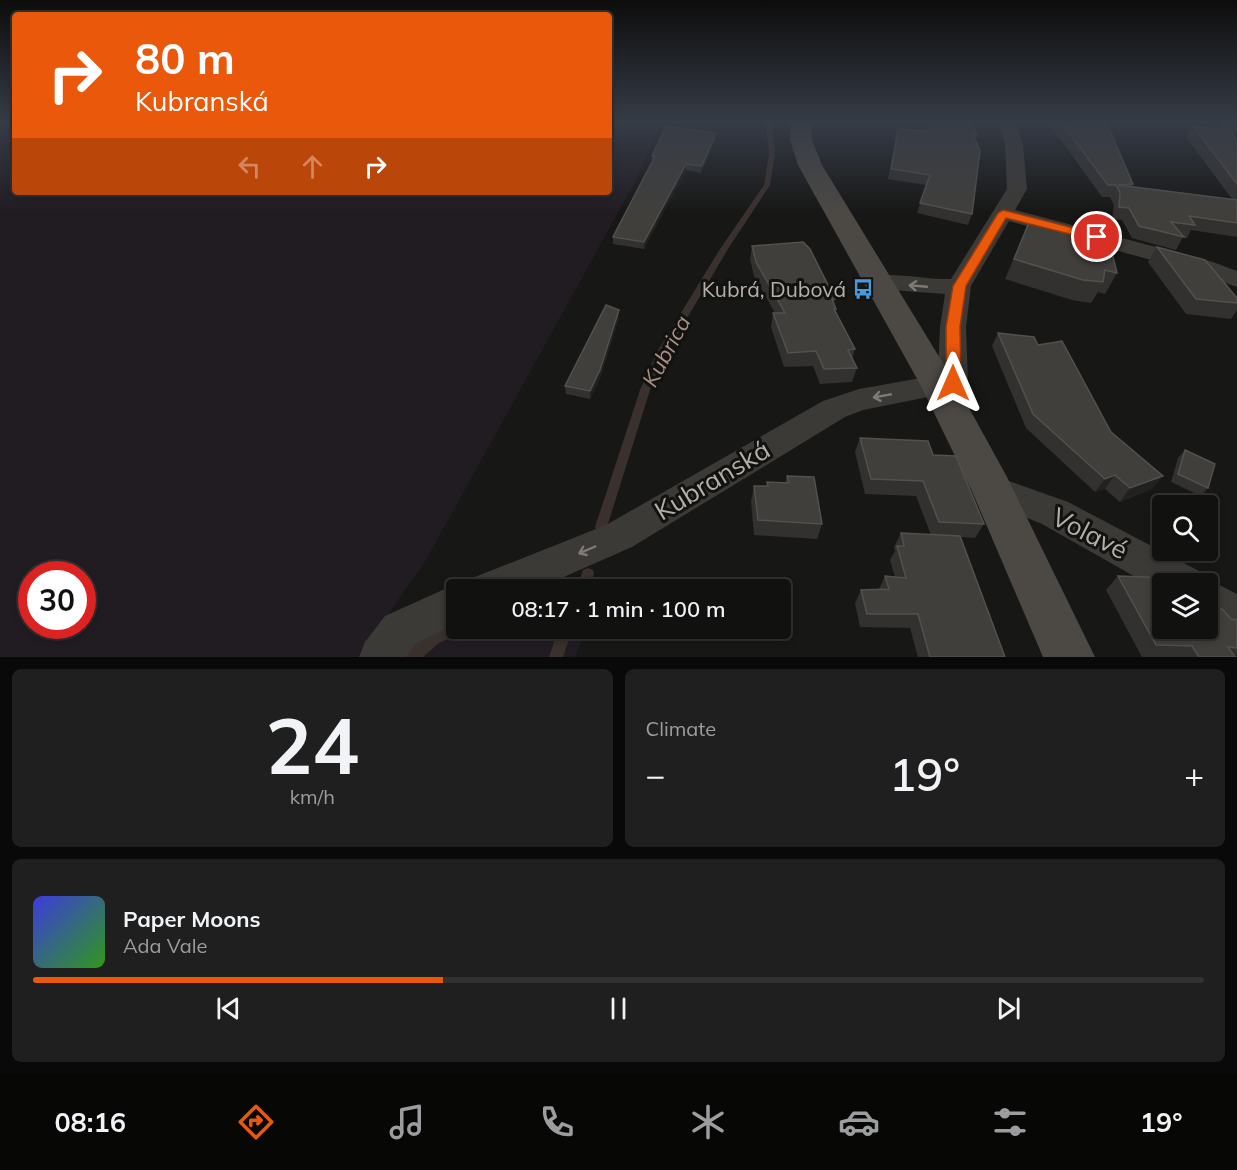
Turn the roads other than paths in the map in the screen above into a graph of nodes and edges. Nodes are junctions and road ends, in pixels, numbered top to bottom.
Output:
1 (805, 152) edge
2 (1015, 152) edge
3 (1003, 213) junction
4 (1237, 280) edge
5 (878, 282) junction
6 (960, 286) junction
7 (939, 386) junction
8 (992, 489) junction
9 (1165, 573) edge
10 (516, 579) edge
11 (1218, 605) edge
12 (446, 608) edge
13 (1237, 617) edge
14 (380, 657) edge
15 (1069, 657) edge

1 - 5 street
2 - 3 street
3 - 4 street
3 - 6 street
6 -> 5 street
5 - 7 street
6 - 7 street
7 - 8 street
7 -> 10 street, Kubranská
8 - 9 street, Volavé
8 - 15 street
11 - 13 street
12 - 14 street

